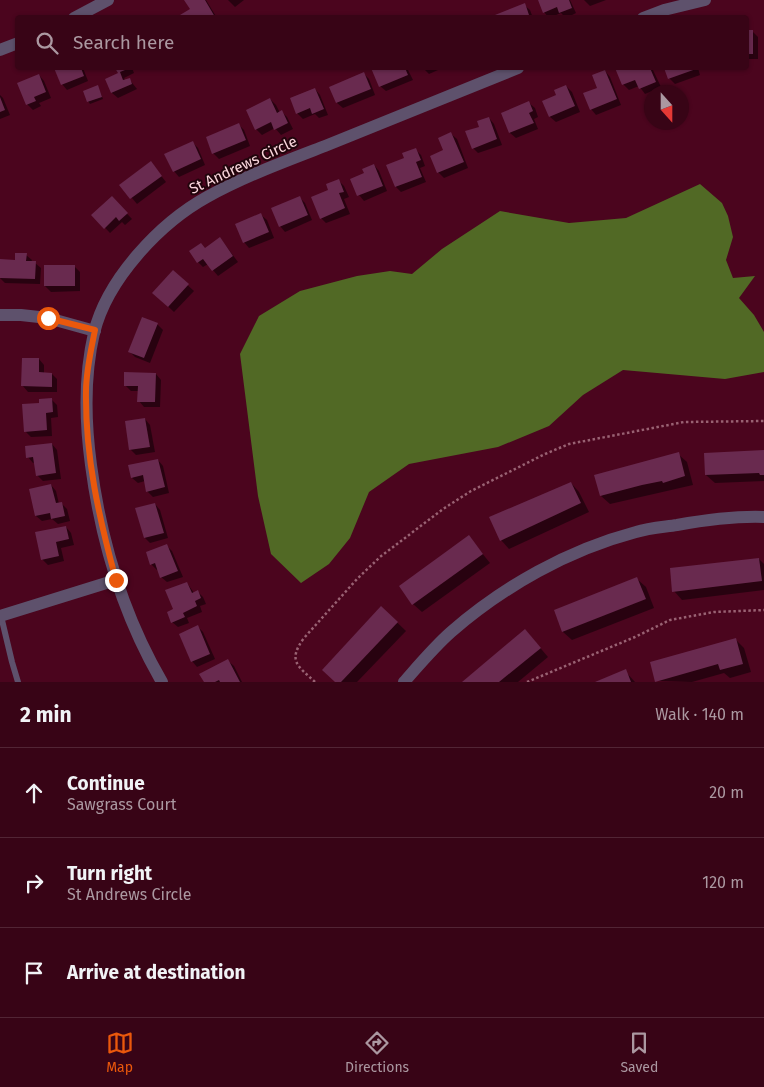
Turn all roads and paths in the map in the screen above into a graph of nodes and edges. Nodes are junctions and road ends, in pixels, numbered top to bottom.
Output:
1 (108, 0) edge
2 (705, 0) edge
3 (80, 15) edge
4 (651, 15) edge
5 (15, 44) edge
6 (0, 50) edge
7 (513, 70) edge
8 (0, 315) edge
9 (95, 330) junction
10 (764, 421) edge
11 (764, 517) edge
12 (116, 580) junction
13 (764, 610) edge
14 (0, 614) edge
15 (18, 682) edge
16 (162, 682) edge
17 (315, 682) edge
18 (404, 682) edge
19 (527, 682) edge

1 - 3 street
2 - 4 street
5 - 6 street
7 - 9 street, St Andrews Circle
8 - 9 street
9 - 12 street, St Andrews Circle
10 - 17 path
11 - 18 street
12 - 14 street
12 - 16 street, St Andrews Circle
13 - 19 path
14 - 15 lane

